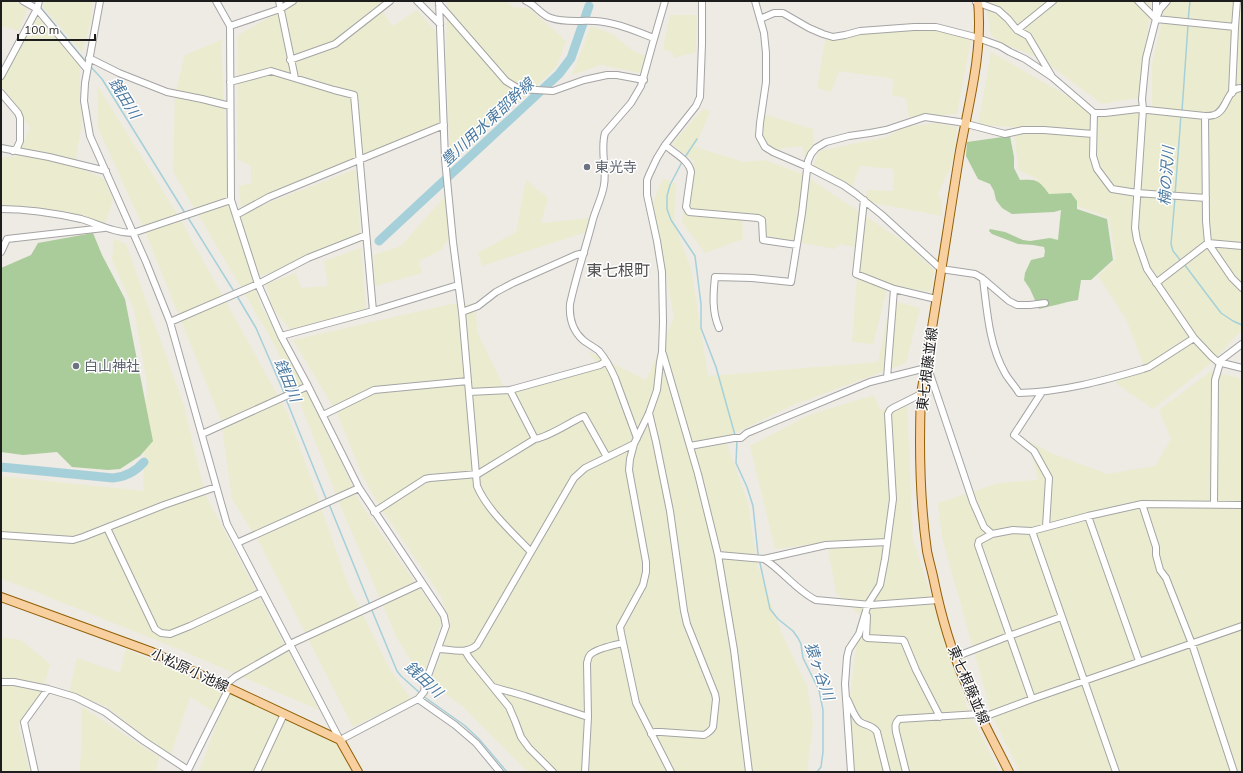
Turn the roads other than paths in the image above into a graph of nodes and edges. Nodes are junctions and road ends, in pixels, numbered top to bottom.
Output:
1 (23, 1) edge
2 (100, 1) edge
3 (216, 1) edge
4 (279, 1) edge
5 (293, 1) edge
6 (390, 1) edge
7 (417, 1) edge
8 (526, 1) edge
9 (665, 1) edge
10 (702, 1) edge
11 (755, 1) edge
12 (1053, 1) edge
13 (1138, 1) edge
14 (1156, 1) edge
15 (1167, 1) edge
16 (1237, 1) edge
17 (439, 2) edge
18 (977, 2) edge
19 (38, 5) edge
20 (280, 9) junction
21 (760, 19) junction
22 (1156, 19) junction
23 (440, 24) junction
24 (230, 26) junction
25 (1235, 27) junction
26 (1017, 30) junction
27 (654, 38) junction
28 (979, 38) junction
29 (89, 58) junction
30 (290, 60) junction
31 (87, 67) junction
32 (1, 76) edge
33 (1052, 77) junction
34 (295, 78) junction
35 (644, 80) junction
36 (230, 82) junction
37 (1242, 88) edge
38 (1, 93) edge
39 (1232, 93) junction
40 (230, 106) junction
41 (1143, 110) junction
42 (1094, 113) junction
43 (1205, 116) junction
44 (444, 125) junction
45 (965, 125) junction
46 (1093, 134) junction
47 (665, 145) junction
48 (1, 148) edge
49 (13, 151) junction
50 (360, 159) junction
51 (808, 167) junction
52 (106, 171) junction
53 (1137, 193) junction
54 (1206, 198) junction
55 (232, 200) junction
56 (864, 200) junction
57 (1, 209) edge
58 (236, 215) junction
59 (106, 228) junction
60 (132, 233) junction
61 (366, 235) junction
62 (1208, 243) junction
63 (797, 244) junction
64 (1242, 246) edge
65 (1, 252) edge
66 (584, 253) junction
67 (941, 269) junction
68 (983, 280) junction
69 (1156, 283) junction
70 (258, 284) junction
71 (458, 285) junction
72 (1242, 288) edge
73 (894, 289) junction
74 (936, 298) junction
75 (1045, 303) dead end
76 (373, 311) junction
77 (462, 312) junction
78 (170, 322) junction
79 (719, 328) dead end
80 (281, 336) junction
81 (1194, 338) junction
82 (1242, 344) edge
83 (662, 352) junction
84 (606, 361) junction
85 (1219, 363) junction
86 (926, 368) junction
87 (1242, 368) edge
88 (887, 378) junction
89 (468, 381) junction
90 (308, 386) junction
91 (510, 390) junction
92 (469, 392) junction
93 (1042, 392) junction
94 (921, 394) junction
95 (649, 412) junction
96 (323, 415) junction
97 (202, 434) junction
98 (535, 439) junction
99 (635, 441) junction
100 (690, 446) junction
101 (607, 457) junction
102 (476, 475) junction
103 (216, 487) junction
104 (358, 488) junction
105 (1142, 504) junction
106 (1214, 504) junction
107 (1242, 505) edge
108 (374, 512) junction
109 (1088, 516) junction
110 (1046, 527) junction
111 (107, 528) junction
112 (1032, 530) junction
113 (992, 534) junction
114 (1, 535) edge
115 (887, 542) junction
116 (236, 543) junction
117 (531, 552) junction
118 (718, 555) junction
119 (764, 558) junction
120 (422, 583) junction
121 (262, 592) junction
122 (1, 597) edge
123 (938, 600) junction
124 (868, 604) junction
125 (1061, 617) junction
126 (1242, 626) edge
127 (1009, 636) junction
128 (623, 643) junction
129 (1192, 644) junction
130 (291, 645) junction
131 (438, 649) junction
132 (465, 651) junction
133 (955, 657) junction
134 (1138, 661) junction
135 (1085, 681) junction
136 (1, 682) edge
137 (226, 687) junction
138 (493, 687) junction
139 (48, 689) junction
140 (846, 696) junction
141 (418, 699) junction
142 (1032, 699) junction
143 (284, 714) junction
144 (980, 716) junction
145 (588, 717) junction
146 (940, 717) junction
147 (651, 734) junction
148 (340, 740) junction
149 (188, 771) edge
150 (35, 772) edge
151 (256, 772) edge
152 (358, 772) edge
153 (500, 772) edge
154 (553, 772) edge
155 (585, 772) edge
156 (671, 772) edge
157 (750, 772) edge
158 (851, 772) edge
159 (887, 772) edge
160 (906, 772) edge
161 (1009, 772) edge
162 (1116, 772) edge
163 (1234, 772) edge

1 - 19 street
2 - 29 street
3 - 24 street
4 - 20 street
5 - 20 street
6 - 30 street
7 - 23 street
8 - 27 street
9 - 27 street
10 - 47 street
11 - 21 street
12 - 26 street
13 - 22 street
14 - 22 street
15 - 22 street
16 - 25 street
17 - 23 street
17 - 35 street
18 - 26 street
18 - 28 main road, 東七根藤並線
19 - 31 street
19 - 32 street
20 - 24 street
20 - 30 street
21 - 28 street
21 - 51 street
22 - 25 street
22 - 41 street
23 - 44 street
24 - 36 street
25 - 39 street
26 - 33 street
27 - 35 street
28 - 33 street
28 - 45 main road, 東七根藤並線
29 - 31 street
29 - 40 street
30 - 34 street
31 - 52 street
33 - 42 street
34 - 36 street
34 - 50 street
35 - 66 street
36 - 40 street
37 - 39 street
38 - 49 street
39 - 43 street
40 - 55 street
41 - 42 street
41 - 43 street
41 - 53 street
42 - 46 street
43 - 54 street
44 - 50 street
44 - 71 street
45 - 46 street
45 - 51 street
45 - 67 main road, 東七根藤並線
46 - 53 street
47 - 63 street
47 - 83 street
48 - 49 street
49 - 52 street
50 - 58 street
50 - 61 street
51 - 56 street
51 - 63 street
52 - 60 street
53 - 54 street
53 - 69 street
54 - 62 street
55 - 58 street
55 - 60 street
56 - 67 street
56 - 73 street
57 - 59 street
58 - 70 street
59 - 60 street
59 - 65 street
60 - 78 street
61 - 70 street
61 - 76 street
62 - 64 street
62 - 69 street
62 - 72 street
63 - 79 street
66 - 77 street
66 - 84 street
67 - 68 street
67 - 74 main road, 東七根藤並線
68 - 75 street
68 - 93 street
69 - 81 street
70 - 78 street
70 - 80 street
71 - 76 street
71 - 77 street
73 - 74 street
73 - 88 street
74 - 86 main road, 東七根藤並線
76 - 80 street
77 - 89 street
78 - 97 street
80 - 90 street
81 - 85 street
81 - 93 street
82 - 85 street
83 - 95 street
83 - 100 street
84 - 91 street
84 - 99 street
85 - 87 street
85 - 106 street
86 - 88 street
86 - 94 main road, 東七根藤並線
86 - 113 street
88 - 100 street
89 - 92 street
89 - 96 street
90 - 96 street
90 - 97 street
91 - 92 street
91 - 98 street
92 - 102 street
93 - 110 street
94 - 115 street
94 - 123 main road, 東七根藤並線
95 - 99 street
95 - 147 street
96 - 104 street
97 - 103 street
98 - 101 street
98 - 102 street
99 - 101 street
99 - 128 street
100 - 118 street
101 - 117 street
102 - 108 street
102 - 117 street
103 - 111 street
103 - 116 street
104 - 108 street
104 - 116 street
105 - 106 street
105 - 109 street
105 - 129 street
106 - 107 street
108 - 120 street
109 - 110 street
109 - 134 street
110 - 112 street
111 - 114 street
111 - 121 street
112 - 113 street
112 - 125 street
113 - 127 street
115 - 119 street
115 - 124 street
116 - 121 street
117 - 132 street
118 - 119 street
118 - 157 street
119 - 124 street
120 - 130 street
120 - 131 street
121 - 130 street
122 - 137 main road, 小松原小池線
123 - 124 street
123 - 133 main road, 東七根藤並線
124 - 140 street
124 - 146 street
125 - 127 street
125 - 135 street
126 - 129 street
127 - 133 street
127 - 142 street
128 - 145 street
128 - 147 street
129 - 134 street
129 - 163 street
130 - 137 street
130 - 148 street
131 - 132 street
131 - 141 street
132 - 138 street
133 - 144 main road, 東七根藤並線
134 - 135 street
135 - 142 street
135 - 162 street
136 - 139 street
137 - 143 main road, 小松原小池線
137 - 149 street
138 - 145 street
138 - 154 street
139 - 149 street
139 - 150 street
140 - 158 street
140 - 159 street
141 - 148 street
141 - 153 street
142 - 144 street
143 - 148 main road, 小松原小池線
143 - 151 street
144 - 146 street
144 - 161 main road, 東七根藤並線
145 - 155 street
146 - 160 street
147 - 156 street
148 - 152 main road

